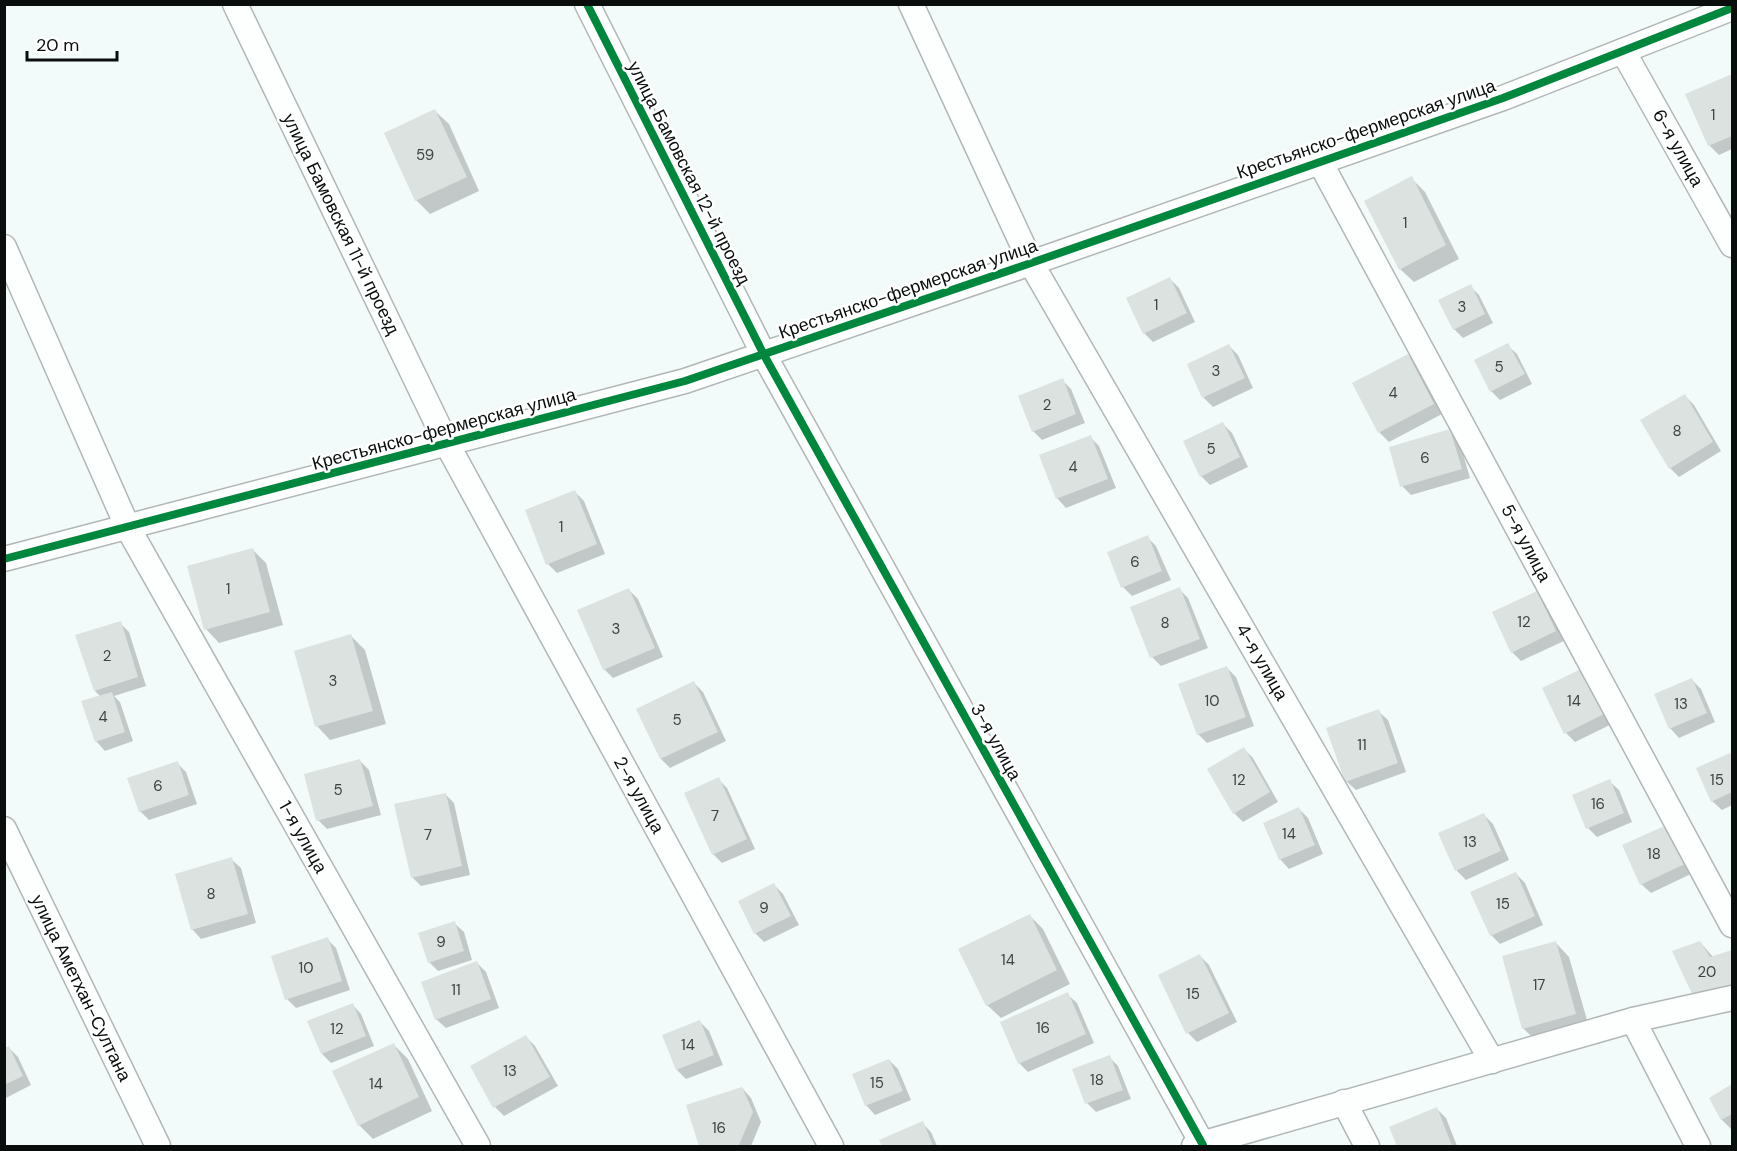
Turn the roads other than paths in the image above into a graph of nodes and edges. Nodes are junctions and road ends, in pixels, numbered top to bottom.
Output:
1 (235, 4) edge
2 (587, 4) edge
3 (911, 4) edge
4 (1732, 8) edge
5 (1623, 51) junction
6 (1320, 162) junction
7 (1732, 245) edge
8 (4, 247) edge
9 (1031, 263) junction
10 (764, 355) junction
11 (447, 444) junction
12 (128, 528) junction
13 (4, 559) edge
14 (4, 829) edge
15 (1732, 925) edge
16 (1732, 998) edge
17 (1633, 1020) junction
18 (1492, 1061) junction
19 (1344, 1102) junction
20 (1198, 1145) edge
21 (158, 1146) edge
22 (478, 1146) edge
23 (831, 1146) edge
24 (1367, 1146) edge
25 (1698, 1146) edge

1 - 11 street, улица Бамовская 11-й проезд
2 - 10 street, улица Бамовская 12-й проезд
3 - 9 street, 4-я улица
4 - 5 street, Крестьянско-фермерская улица
5 - 6 street, Крестьянско-фермерская улица
5 - 7 street, 6-я улица
6 - 9 street, Крестьянско-фермерская улица
6 - 15 street, 5-я улица
8 - 12 street, 1-я улица
9 - 10 street, Крестьянско-фермерская улица
9 - 18 street, 4-я улица
10 - 11 street, Крестьянско-фермерская улица
10 - 20 street, 3-я улица
11 - 12 street, Крестьянско-фермерская улица
11 - 23 street, 2-я улица
12 - 13 street, Крестьянско-фермерская улица
12 - 22 street, 1-я улица
14 - 21 street, улица Аметхан-Султана
16 - 17 street
17 - 18 street
17 - 25 street
18 - 19 street
19 - 20 street
19 - 24 street

